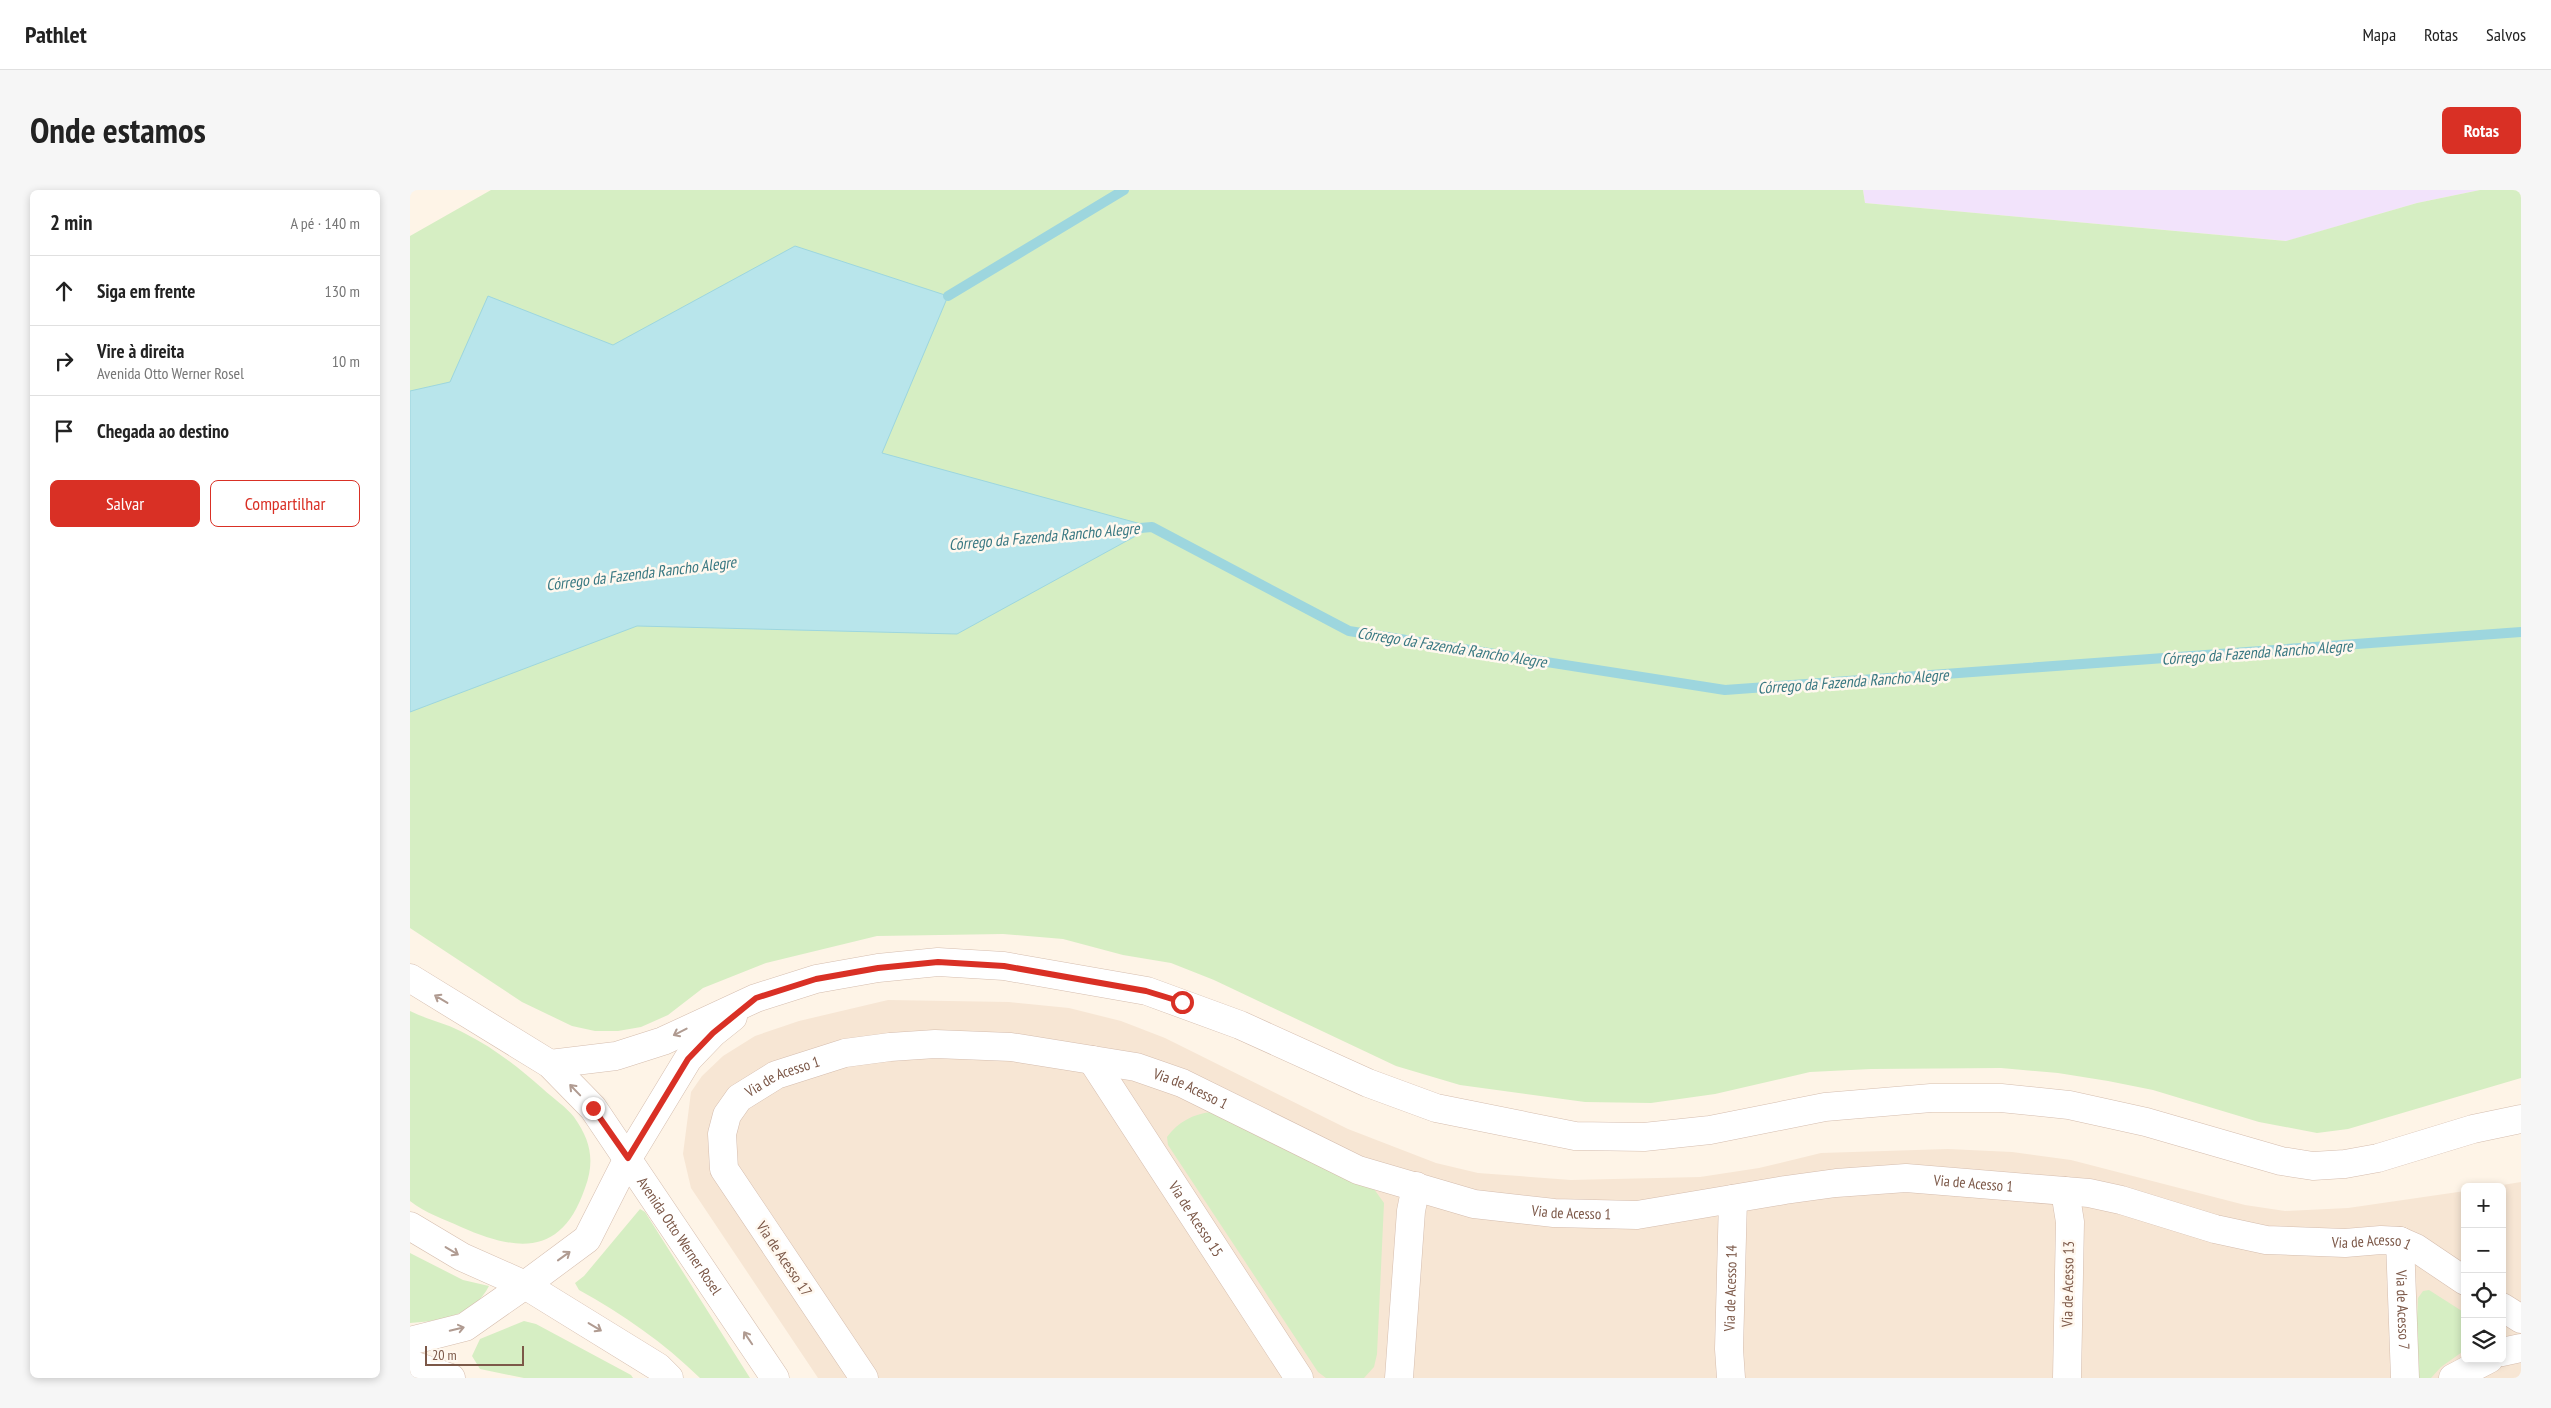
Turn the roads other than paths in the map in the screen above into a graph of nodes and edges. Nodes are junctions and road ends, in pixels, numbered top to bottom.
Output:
1 (410, 978) edge
2 (756, 998) junction
3 (1092, 1060) junction
4 (550, 1064) junction
5 (2521, 1106) edge
6 (2521, 1119) edge
7 (2473, 1129) junction
8 (722, 1134) joint
9 (628, 1158) junction
10 (1416, 1186) junction
11 (2065, 1191) junction
12 (1733, 1199) junction
13 (410, 1226) edge
14 (2400, 1242) junction
15 (2461, 1278) edge
16 (525, 1285) junction
17 (2506, 1310) edge
18 (2521, 1319) edge
19 (410, 1341) edge
20 (2521, 1348) edge
21 (2506, 1351) edge
22 (2481, 1363) edge
23 (410, 1364) edge
24 (451, 1378) edge
25 (669, 1378) edge
26 (775, 1378) edge
27 (864, 1378) edge
28 (1299, 1378) edge
29 (1400, 1378) edge
30 (1731, 1378) edge
31 (2067, 1378) edge
32 (2405, 1378) edge
33 (2453, 1378) edge

4 -> 1 street, Avenida Otto Werner Rosel
2 -> 4 street
2 - 7 street
2 - 9 street
3 - 8 street, Via de Acesso 1
3 - 10 street, Via de Acesso 1
3 - 28 street, Via de Acesso 15
9 -> 4 street, Avenida Otto Werner Rosel
5 - 7 street
6 - 7 street
8 - 27 street, Via de Acesso 17
16 -> 9 street
26 -> 9 street, Avenida Otto Werner Rosel
10 - 12 street, Via de Acesso 1
10 - 29 street
11 - 12 street, Via de Acesso 1
11 - 14 street, Via de Acesso 1
11 - 31 street, Via de Acesso 13
12 - 30 street, Via de Acesso 14
13 -> 16 street
14 - 15 street, Via de Acesso 1
14 - 32 street, Via de Acesso 7
19 -> 16 street
16 -> 25 street
17 - 18 street
20 - 21 street
22 - 33 street
23 - 24 street

